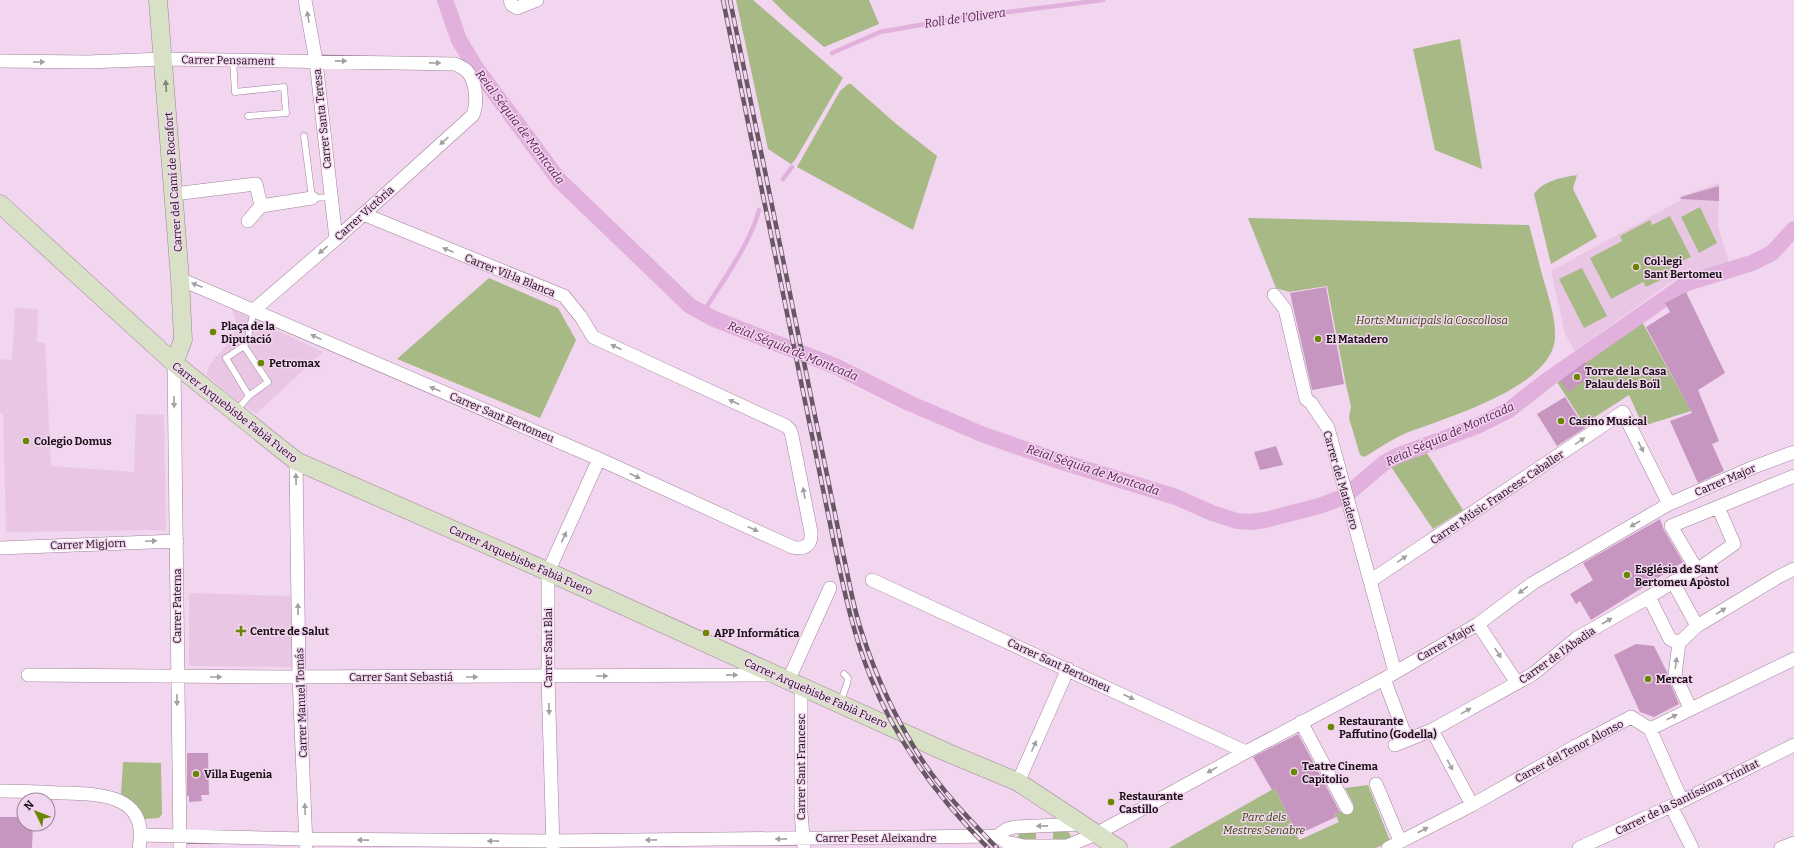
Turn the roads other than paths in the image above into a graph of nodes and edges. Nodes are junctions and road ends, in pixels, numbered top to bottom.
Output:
1 (158, 0) edge
2 (305, 0) edge
3 (510, 0) edge
4 (537, 0) edge
5 (164, 59) junction
6 (233, 60) junction
7 (0, 61) edge
8 (316, 61) junction
9 (472, 115) joint
10 (248, 116) dead end
11 (304, 136) dead end
12 (174, 194) junction
13 (332, 197) junction
14 (312, 198) junction
15 (0, 204) edge
16 (261, 206) junction
17 (363, 214) junction
18 (248, 221) dead end
19 (336, 238) junction
20 (180, 279) junction
21 (1274, 295) dead end
22 (255, 309) junction
23 (244, 346) junction
24 (174, 363) junction
25 (249, 396) junction
26 (234, 413) junction
27 (1794, 452) edge
28 (599, 459) junction
29 (296, 461) junction
30 (1794, 476) edge
31 (1669, 504) junction
32 (1718, 507) junction
33 (812, 532) joint
34 (177, 541) junction
35 (0, 548) edge
36 (1794, 569) edge
37 (1697, 570) junction
38 (548, 572) junction
39 (872, 580) dead end
40 (1370, 581) junction
41 (1673, 582) junction
42 (830, 588) dead end
43 (1649, 597) junction
44 (1478, 624) junction
45 (1697, 626) junction
46 (1679, 643) junction
47 (1794, 659) edge
48 (1068, 669) junction
49 (844, 674) dead end
50 (28, 675) dead end
51 (1390, 675) junction
52 (177, 677) junction
53 (299, 677) junction
54 (548, 677) junction
55 (788, 681) junction
56 (1517, 683) junction
57 (839, 704) junction
58 (1690, 708) junction
59 (1301, 722) junction
60 (1650, 729) junction
61 (1432, 730) junction
62 (1401, 743) joint
63 (1794, 745) edge
64 (1246, 752) junction
65 (1018, 782) junction
66 (1376, 784) dead end
67 (0, 791) edge
68 (1677, 804) junction
69 (1472, 805) junction
70 (1347, 808) dead end
71 (1081, 824) junction
72 (1096, 834) junction
73 (996, 836) junction
74 (960, 838) junction
75 (1400, 841) junction
76 (140, 842) edge
77 (180, 842) edge
78 (803, 843) edge
79 (1794, 843) edge
80 (306, 844) edge
81 (553, 845) edge
82 (971, 848) edge
83 (1118, 848) edge
84 (1388, 848) edge
85 (1579, 848) edge
86 (1692, 848) edge
87 (1781, 848) edge

1 - 5 street, Carrer del Camí de Rocafort
8 -> 2 street, Carrer Santa Teresa
3 - 4 street
5 - 6 street, Carrer Pensament
7 -> 5 street, Carrer Pensament
12 -> 5 street, Carrer del Camí de Rocafort
6 - 8 street, Carrer Pensament
6 - 10 lane
8 -> 9 street, Carrer Pensament
8 - 13 street, Carrer Santa Teresa
9 -> 17 street, Carrer Victòria
11 - 14 lane
12 - 16 street
12 - 20 street, Carrer del Camí de Rocafort
13 - 14 lane
13 - 19 street, Carrer Santa Teresa
14 - 16 street
15 - 24 street, Carrer Arquebisbe Fabià Fuero
16 - 18 street
17 - 19 street, Carrer Victòria
33 -> 17 street, Carrer Vil·la Blanca
19 -> 22 street, Carrer Victòria
22 -> 20 street, Carrer Sant Bertomeu
20 - 24 street, Carrer del Camí de Rocafort
21 - 40 street, Carrer del Matadero
22 - 23 lane
28 -> 22 street, Carrer Sant Bertomeu
23 - 25 lane
23 - 25 lane
24 - 26 street, Carrer Arquebisbe Fabià Fuero
24 -> 34 street, Carrer Paterna
25 - 26 lane
26 - 29 street, Carrer Arquebisbe Fabià Fuero
27 - 31 street, Carrer Major
28 -> 33 street, Carrer Sant Bertomeu
38 -> 28 street, Carrer Sant Blai
29 - 38 street, Carrer Arquebisbe Fabià Fuero
53 -> 29 street, Carrer Manuel Tomás
30 - 32 street
40 -> 31 street, Carrer Músic Francesc Caballer
31 -> 44 street, Carrer Major
32 - 37 street, Carrer de l'Abadia
32 - 37 street
35 -> 34 street, Carrer Migjorn
34 - 52 street, Carrer Paterna
45 -> 36 street
37 - 41 street, Carrer de l'Abadia
38 - 54 street, Carrer Sant Blai
38 - 55 street, Carrer Arquebisbe Fabià Fuero
39 - 48 street, Carrer Sant Bertomeu
40 - 51 street, Carrer del Matadero
41 - 43 street, Carrer de l'Abadia
41 - 45 street
42 - 55 street
43 - 46 street
56 -> 43 street, Carrer de l'Abadia
44 - 51 street, Carrer Major
44 -> 56 street
45 - 46 street
58 -> 46 street
47 - 58 street
48 -> 64 street, Carrer Sant Bertomeu
65 -> 48 street
49 - 57 lane
50 - 52 street, Carrer Sant Sebastiá
51 - 59 street, Carrer Major
51 - 62 street, Carrer del Matadero
52 -> 53 street, Carrer Sant Sebastiá
52 -> 77 street, Carrer Paterna
53 -> 54 street, Carrer Sant Sebastiá
80 -> 53 street, Carrer Manuel Tomás
54 -> 55 street, Carrer Sant Sebastiá
54 -> 81 street, Carrer Sant Blai
55 - 57 street, Carrer Arquebisbe Fabià Fuero
55 - 78 street, Carrer Sant Francesc
61 -> 56 street, Carrer de l'Abadia
57 - 65 street, Carrer Arquebisbe Fabià Fuero
60 -> 58 street
59 - 64 street, Carrer Major
59 - 70 street
60 - 68 street
60 - 69 street, Carrer del Tenor Alonso
61 - 62 street, Carrer de l'Abadia
61 -> 69 street
63 - 68 street, Carrer de la Santíssima Trinitat
64 -> 72 street, Carrer Major
65 - 71 street, Carrer Arquebisbe Fabià Fuero
66 - 75 street
67 - 76 street
68 - 85 street, Carrer de la Santíssima Trinitat
68 - 86 street
75 -> 69 street, Carrer del Tenor Alonso
71 - 72 street, Carrer Arquebisbe Fabià Fuero
71 -> 73 street
72 - 73 street, Carrer Major
72 - 83 street, Carrer Arquebisbe Fabià Fuero
73 - 74 street, Carrer Peset Aleixandre
74 - 78 street, Carrer Peset Aleixandre
74 - 82 street
75 - 84 street, Carrer del Tenor Alonso
76 - 77 street, Carrer Peset Aleixandre
77 - 80 street, Carrer Peset Aleixandre
78 -> 81 street, Carrer Peset Aleixandre
79 - 87 street
81 -> 80 street, Carrer Peset Aleixandre

